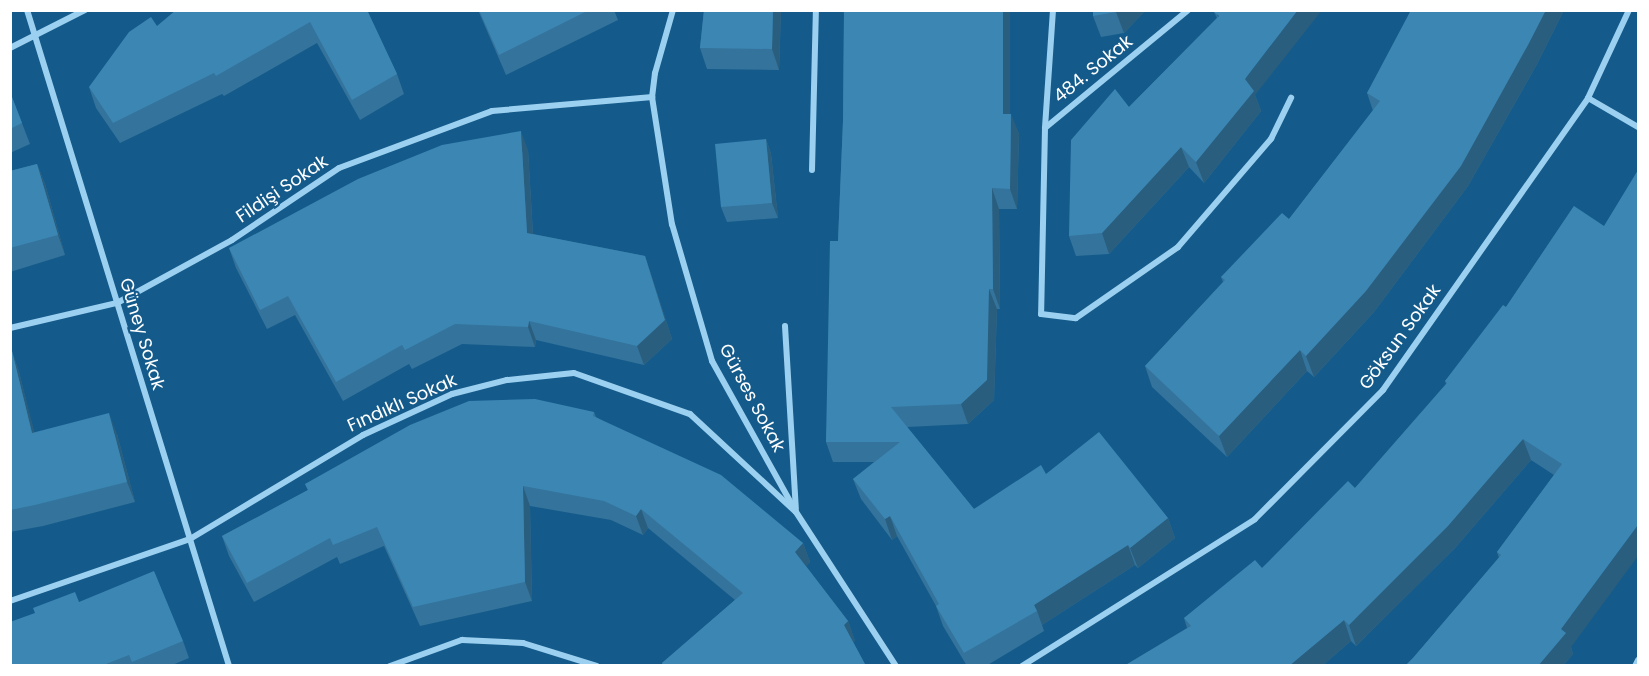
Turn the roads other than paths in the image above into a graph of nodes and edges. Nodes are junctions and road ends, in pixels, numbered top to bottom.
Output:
1 (27, 10) edge
2 (85, 10) edge
3 (674, 10) edge
4 (816, 10) edge
5 (1053, 10) edge
6 (1188, 10) edge
7 (1629, 10) edge
8 (35, 36) junction
9 (10, 48) edge
10 (652, 97) junction
11 (1291, 98) dead end
12 (1588, 98) junction
13 (1638, 127) edge
14 (1045, 128) junction
15 (812, 170) dead end
16 (117, 303) junction
17 (785, 326) dead end
18 (10, 328) edge
19 (796, 512) junction
20 (190, 539) junction
21 (10, 601) edge
22 (1638, 660) edge
23 (229, 666) edge
24 (390, 666) edge
25 (597, 666) edge
26 (896, 666) edge
27 (1022, 666) edge
28 (1635, 666) edge

1 - 8 street, Güney Sokak
2 - 8 street
3 - 10 street, Gürses Sokak
4 - 15 street
5 - 14 street
6 - 14 street, 484. Sokak
7 - 12 street, Göksun Sokak
8 - 9 street
8 - 16 street, Güney Sokak
10 - 16 street, Fildişi Sokak
10 - 19 street, Gürses Sokak
11 - 14 street
12 - 13 street
12 - 27 street, Göksun Sokak
16 - 18 street, Fildişi Sokak
16 - 20 street, Güney Sokak
17 - 19 street
19 - 20 street, Fındıklı Sokak
19 - 26 street, Gürses Sokak
20 - 21 street, Fındıklı Sokak
20 - 23 street, Güney Sokak
22 - 28 street
24 - 25 street

